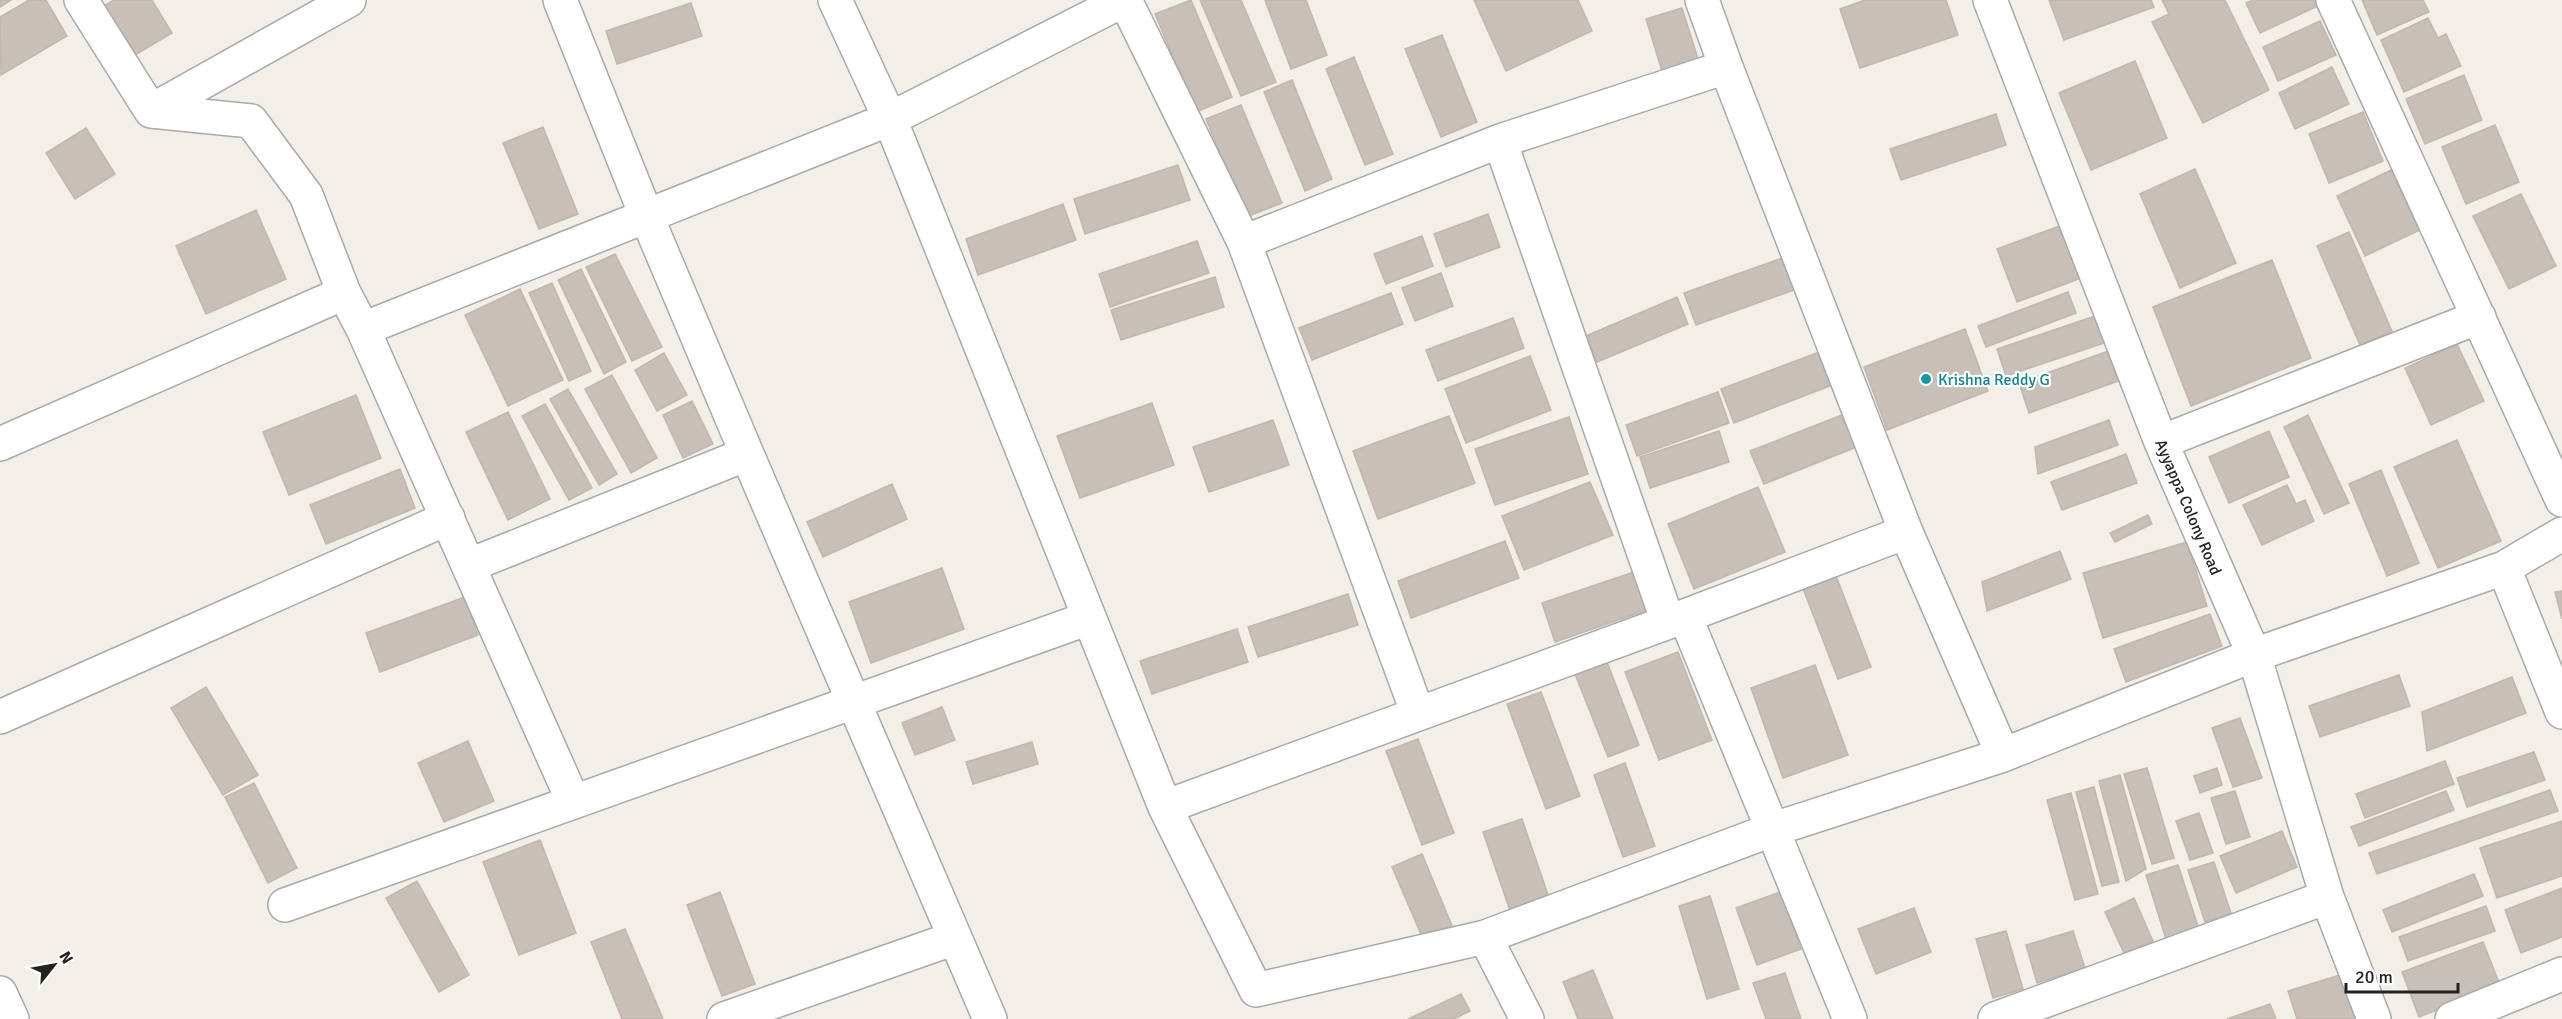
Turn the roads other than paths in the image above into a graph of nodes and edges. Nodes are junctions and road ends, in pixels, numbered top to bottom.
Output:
1 (81, 0) edge
2 (349, 0) edge
3 (560, 0) edge
4 (835, 0) edge
5 (1124, 0) edge
6 (1702, 0) edge
7 (1990, 0) edge
8 (2333, 0) edge
9 (1726, 67) junction
10 (152, 111) junction
11 (890, 120) junction
12 (1500, 141) junction
13 (646, 215) junction
14 (1244, 242) junction
15 (344, 292) junction
16 (2479, 317) junction
17 (363, 329) junction
18 (2161, 442) junction
19 (0, 444) edge
20 (747, 454) junction
21 (2562, 500) edge
22 (448, 518) junction
23 (1906, 532) junction
24 (2562, 534) edge
25 (470, 565) junction
26 (2504, 568) junction
27 (1089, 618) junction
28 (1677, 619) junction
29 (2254, 655) junction
30 (854, 700) junction
31 (2562, 712) edge
32 (1418, 714) junction
33 (0, 717) edge
34 (2003, 755) junction
35 (573, 801) junction
36 (1165, 807) junction
37 (1773, 829) junction
38 (2327, 897) junction
39 (285, 905) dead end
40 (1485, 937) junction
41 (955, 938) junction
42 (2562, 974) edge
43 (0, 993) edge
44 (12, 1019) edge
45 (724, 1019) edge
46 (990, 1019) edge
47 (1527, 1019) edge
48 (1850, 1019) edge
49 (1995, 1019) edge
50 (2374, 1019) edge
51 (2452, 1019) edge

1 - 10 street
2 - 10 street
3 - 13 street
4 - 11 street
5 - 11 street
5 - 14 street
6 - 9 street
7 - 18 street, Ayyappa Colony Road
8 - 16 street
9 - 12 street
9 - 23 street
10 - 15 street
11 - 13 street
11 - 27 street
12 - 14 street
12 - 28 street
13 - 17 street
13 - 20 street
14 - 32 street
15 - 17 street
15 - 19 street
16 - 18 street
16 - 21 street
17 - 22 street
18 - 29 street, Ayyappa Colony Road
20 - 25 street
20 - 30 street
22 - 25 street
22 - 33 street
23 - 28 street
23 - 34 street
24 - 26 street
25 - 35 street
26 - 29 street
26 - 31 street
27 - 30 street
27 - 36 street
28 - 32 street
28 - 37 street
29 - 34 street
29 - 38 street, Ayyappa Colony Road
30 - 35 street
30 - 41 street
32 - 36 street
34 - 37 street
35 - 39 street
36 - 40 street
37 - 40 street
37 - 48 street
38 - 49 street
38 - 50 street, Ayyappa Colony Road
40 - 47 street
41 - 45 street
41 - 46 street
42 - 51 street
43 - 44 street

